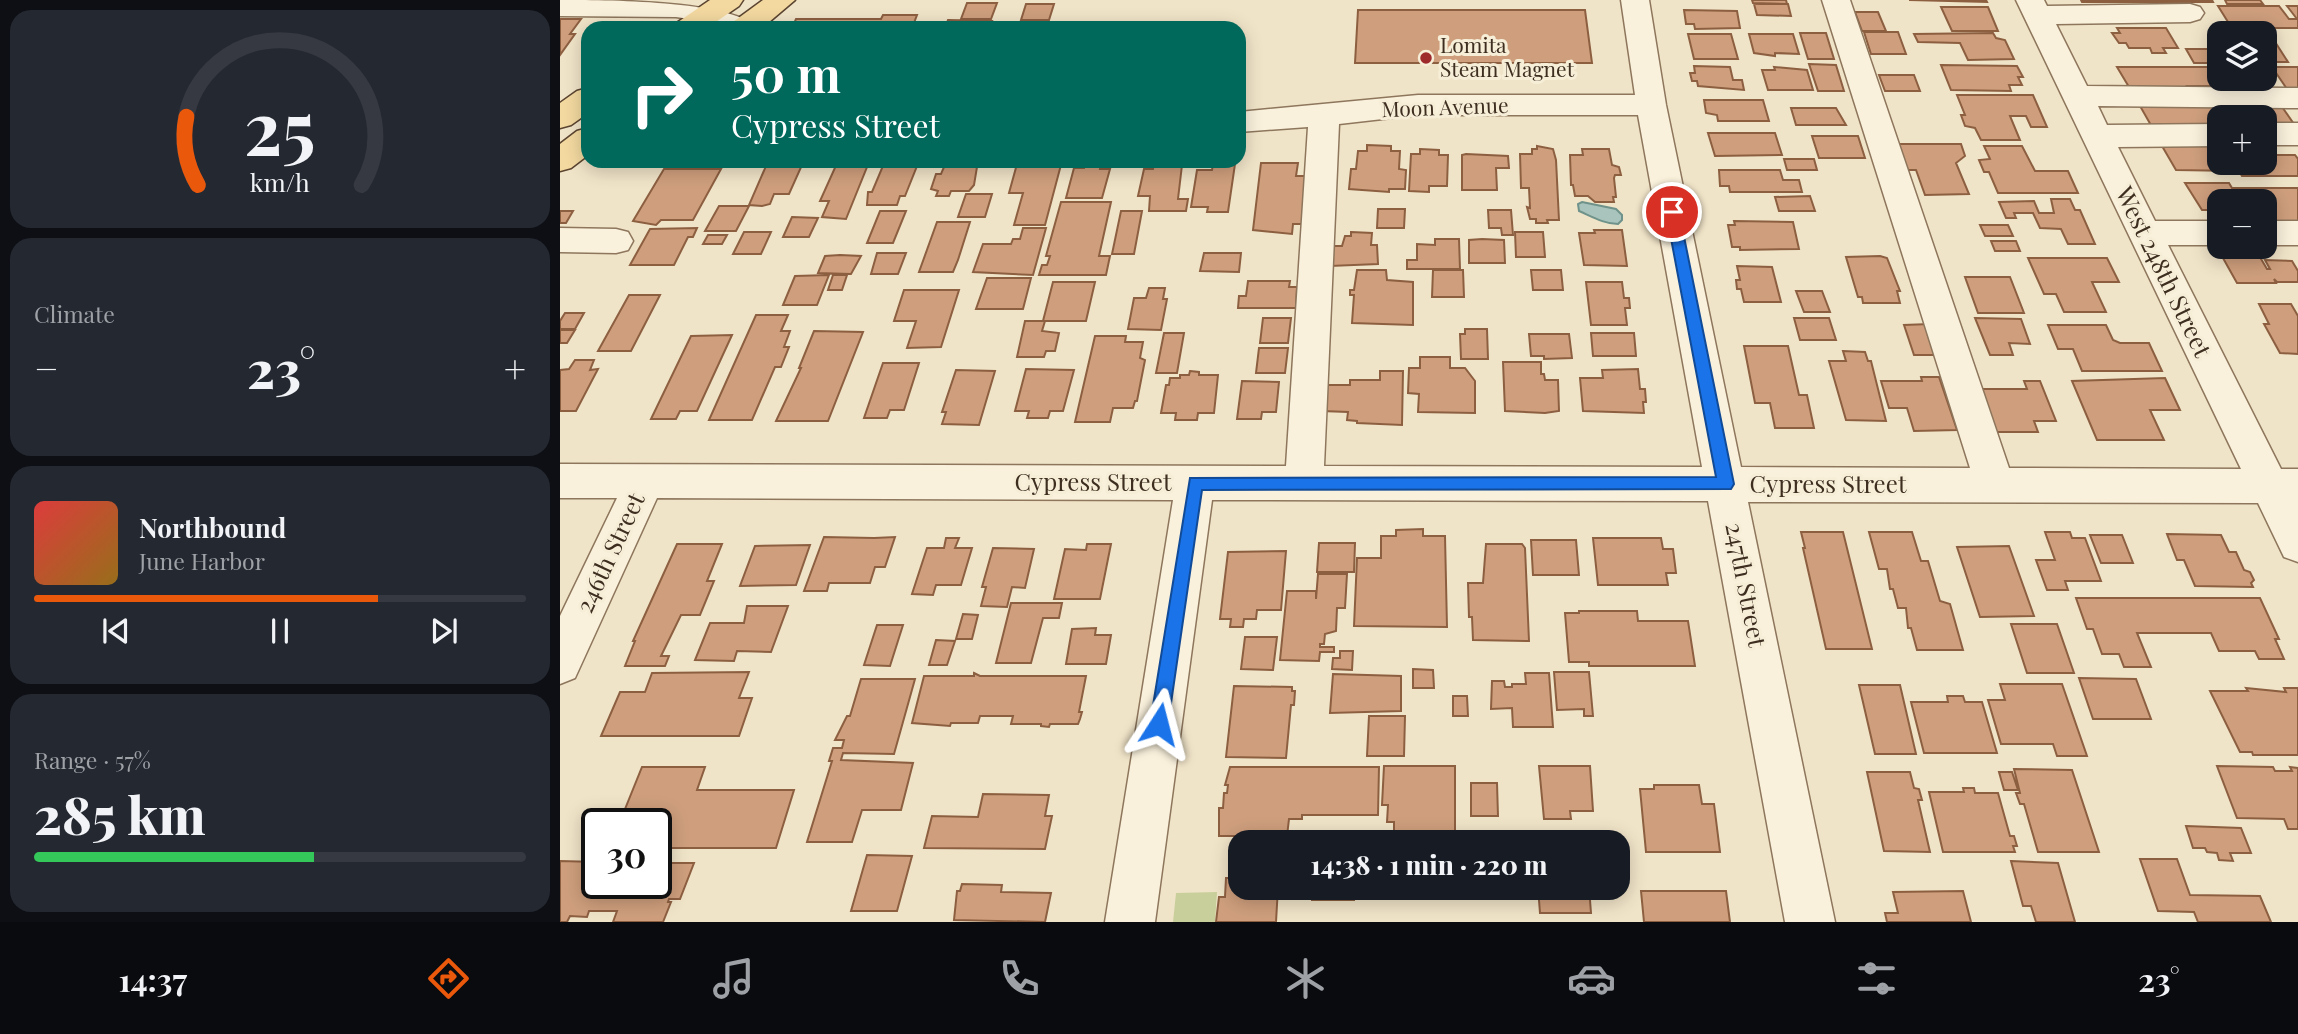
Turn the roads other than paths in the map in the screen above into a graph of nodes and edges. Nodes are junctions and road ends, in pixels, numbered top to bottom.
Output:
1 (781, 0) edge
2 (1635, 0) edge
3 (1836, 0) edge
4 (620, 4) edge
5 (2034, 7) edge
6 (560, 8) edge
7 (2190, 13) dead end
8 (709, 14) edge
9 (726, 21) edge
10 (752, 21) edge
11 (2077, 96) junction
12 (2298, 98) edge
13 (581, 103) edge
14 (1651, 105) junction
15 (1324, 116) junction
16 (560, 118) edge
17 (1246, 122) edge
18 (2277, 134) edge
19 (2298, 134) edge
20 (2207, 135) edge
21 (2097, 136) junction
22 (581, 144) edge
23 (560, 160) edge
24 (2144, 233) junction
25 (2207, 233) edge
26 (2277, 233) edge
27 (2298, 233) edge
28 (560, 240) edge
29 (616, 241) dead end
30 (560, 481) edge
31 (645, 481) junction
32 (1195, 483) junction
33 (1304, 484) junction
34 (1726, 484) junction
35 (1995, 485) junction
36 (2283, 486) edge
37 (2298, 544) edge
38 (560, 663) edge
39 (1130, 922) edge
40 (1810, 922) edge

1 - 10 main road
2 - 14 street, 247th Street
3 - 35 street
4 - 6 street
4 - 8 street
5 - 7 street
5 - 11 street, West 248th Street
8 - 9 street
11 - 12 street
11 - 21 street, West 248th Street
13 - 16 main road
14 - 15 street, Moon Avenue
14 - 34 street, 247th Street
15 - 17 street, Moon Avenue
15 - 33 street
18 - 19 street
20 - 21 street
21 - 24 street, West 248th Street
22 - 23 main road
24 - 25 street
24 - 36 street, West 248th Street
26 - 27 street
28 - 29 street
30 - 31 street, Cypress Street
31 - 32 street, Cypress Street
31 - 38 street, 246th Street
32 - 33 street, Cypress Street
32 - 39 street
33 - 34 street, Cypress Street
34 - 35 street, Cypress Street
34 - 40 street, 247th Street
35 - 36 street, Cypress Street
36 - 37 street, West 248th Street

